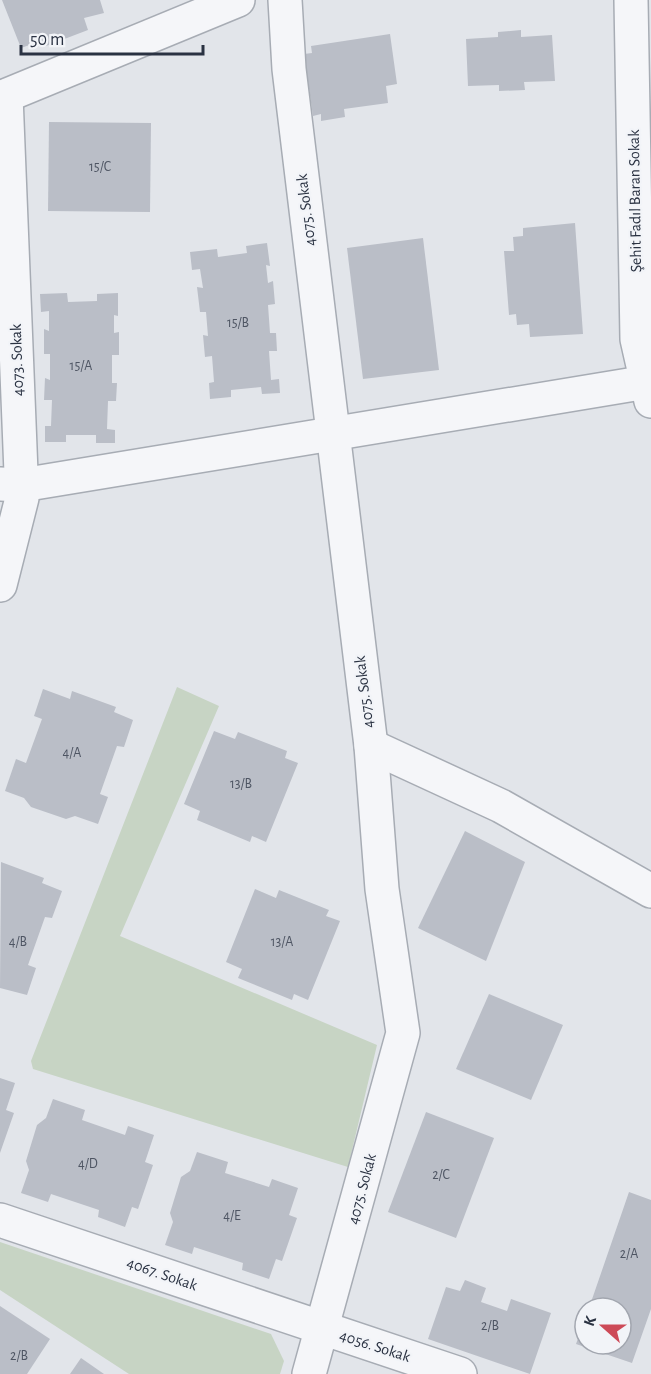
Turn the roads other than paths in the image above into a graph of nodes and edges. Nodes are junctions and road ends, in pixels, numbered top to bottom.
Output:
1 (238, 0) edge
2 (285, 0) edge
3 (631, 0) edge
4 (3, 97) edge
5 (649, 391) edge
6 (333, 432) junction
7 (11, 484) edge
8 (0, 585) edge
9 (371, 746) junction
10 (651, 891) edge
11 (0, 1220) edge
12 (324, 1329) junction
13 (309, 1374) edge
14 (460, 1374) edge

1 - 4 street
2 - 6 street, 4075. Sokak
3 - 5 street, Şehit Fadıl Baran Sokak
4 - 7 street, 4073. Sokak
5 - 6 street
6 - 7 street
6 - 9 street, 4075. Sokak
7 - 8 street, 4073. Sokak
9 - 10 street
9 - 12 street, 4075. Sokak
11 - 12 street, 4067. Sokak
12 - 13 street, 4075. Sokak
12 - 14 street, 4056. Sokak

